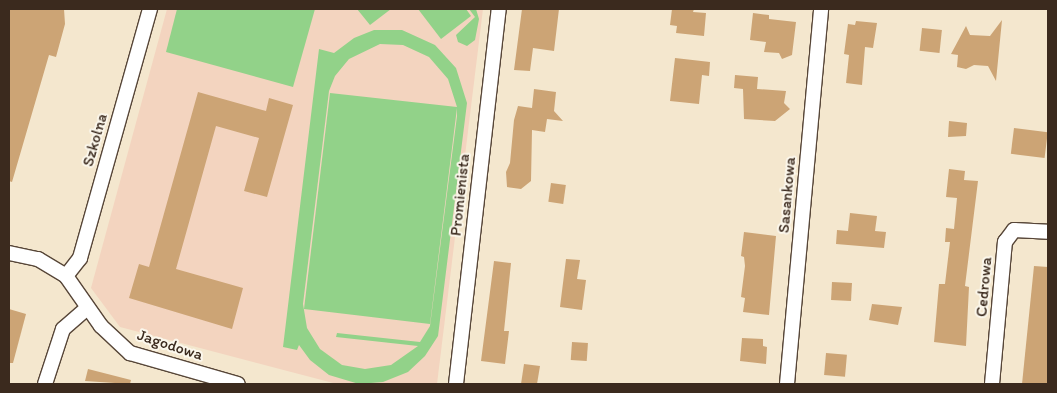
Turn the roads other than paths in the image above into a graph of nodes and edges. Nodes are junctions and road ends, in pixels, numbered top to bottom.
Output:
1 (150, 9) edge
2 (499, 9) edge
3 (821, 9) edge
4 (1048, 232) edge
5 (9, 253) edge
6 (66, 276) junction
7 (87, 308) junction
8 (45, 384) edge
9 (238, 384) edge
10 (456, 384) edge
11 (787, 384) edge
12 (992, 384) edge

1 - 6 street, Szkolna
2 - 10 street, Promienista
3 - 11 street, Sasankowa
4 - 12 street, Cedrowa
5 - 6 street
6 - 7 street, Jagodowa
7 - 8 street
7 - 9 street, Jagodowa

